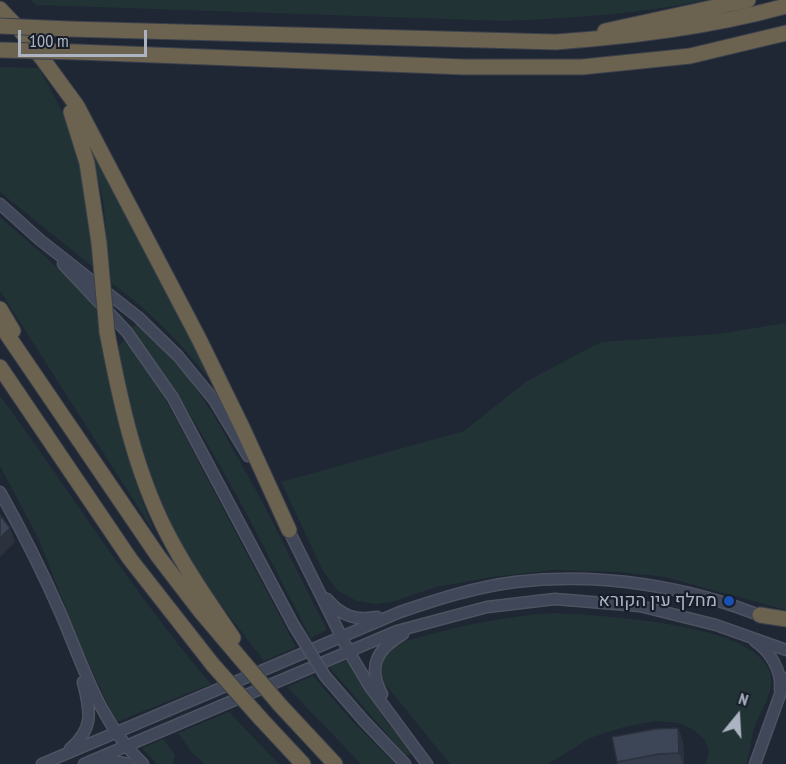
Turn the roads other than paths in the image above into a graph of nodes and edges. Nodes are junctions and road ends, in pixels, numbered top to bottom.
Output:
1 (748, 0) edge
2 (786, 6) edge
3 (0, 9) edge
4 (0, 26) edge
5 (786, 33) edge
6 (556, 42) junction
7 (0, 50) edge
8 (36, 50) junction
9 (0, 204) edge
10 (40, 240) junction
11 (0, 309) edge
12 (0, 324) edge
13 (0, 367) edge
14 (0, 383) edge
15 (54, 400) junction
16 (0, 492) edge
17 (110, 530) junction
18 (289, 530) junction
19 (317, 585) junction
20 (400, 612) junction
21 (760, 615) junction
22 (786, 619) edge
23 (419, 625) junction
24 (786, 626) edge
25 (748, 635) junction
26 (341, 636) junction
27 (72, 641) junction
28 (348, 650) junction
29 (786, 650) edge
30 (243, 657) junction
31 (786, 678) edge
32 (779, 695) junction
33 (398, 726) junction
34 (115, 732) junction
35 (125, 746) junction
36 (61, 756) junction
37 (42, 764) edge
38 (84, 764) edge
39 (99, 764) edge
40 (129, 764) edge
41 (143, 764) edge
42 (303, 764) edge
43 (335, 764) edge
44 (405, 764) edge
45 (427, 764) edge
46 (755, 764) edge

1 - 6 highway
2 - 6 highway
3 - 8 highway
4 - 6 highway, bridge
5 - 7 highway, bridge
8 - 18 highway
8 - 30 highway, bridge
9 - 10 main road
10 - 18 main road
10 - 44 main road, bridge
11 - 15 highway
12 - 15 highway
13 - 17 highway
14 - 17 highway
15 - 30 highway
16 - 27 main road
17 - 42 highway, bridge
18 - 19 main road
19 - 20 main road
19 - 26 main road
20 - 21 main road
20 - 26 main road
21 - 22 highway
21 - 24 main road
23 - 25 main road
23 - 28 main road
23 - 33 main road
25 - 29 main road
25 - 32 main road
26 - 28 main road
26 - 34 main road
27 - 34 main road
27 - 36 main road
28 - 33 main road
28 - 35 main road
30 - 43 highway, bridge
31 - 32 main road
32 - 46 main road
33 - 45 main road
34 - 35 main road
34 - 36 main road
35 - 38 main road
35 - 41 main road
36 - 37 main road
39 - 40 main road

